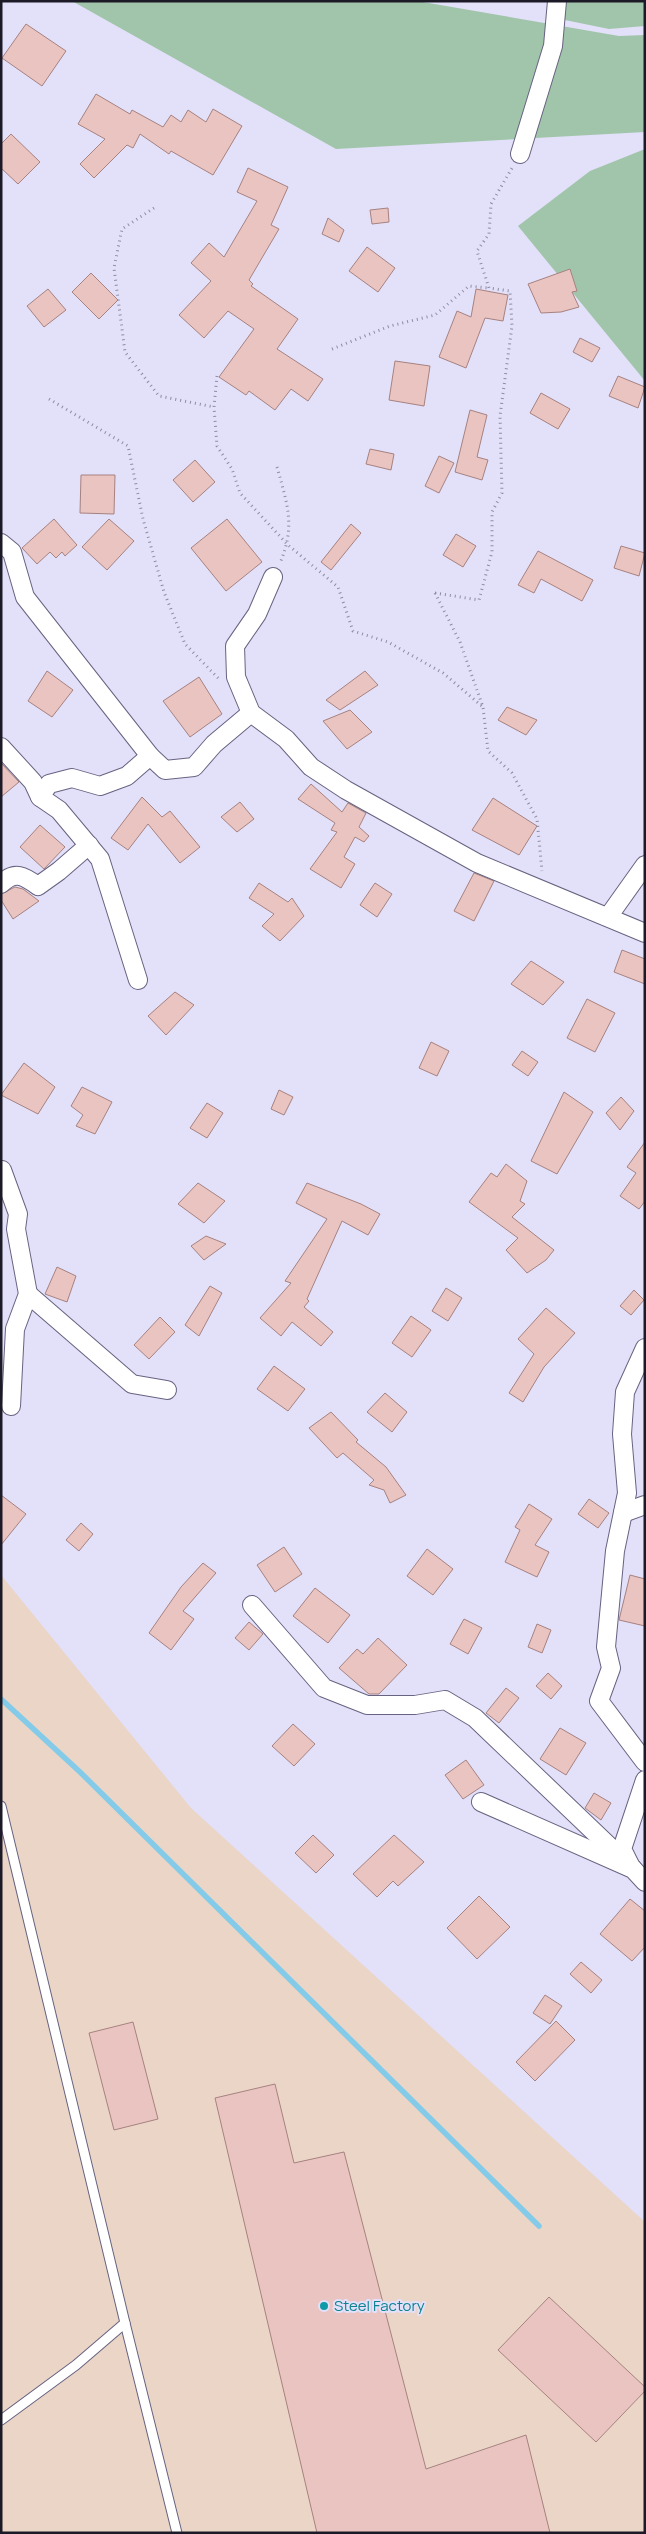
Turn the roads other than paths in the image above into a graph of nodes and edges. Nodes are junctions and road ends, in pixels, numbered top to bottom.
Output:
1 (557, 1) edge
2 (520, 154) road end
3 (1, 543) edge
4 (273, 577) road end
5 (251, 713) junction
6 (1, 747) edge
7 (150, 756) junction
8 (40, 798) junction
9 (89, 845) junction
10 (645, 865) edge
11 (1, 884) edge
12 (608, 917) junction
13 (645, 933) edge
14 (138, 980) dead end
15 (2, 1170) edge
16 (9, 1226) edge
17 (28, 1294) junction
18 (645, 1348) edge
19 (167, 1390) dead end
20 (11, 1406) dead end
21 (645, 1505) edge
22 (623, 1513) junction
23 (252, 1605) dead end
24 (641, 1752) edge
25 (645, 1780) edge
26 (481, 1802) dead end
27 (1, 1806) edge
28 (639, 1876) edge
29 (125, 2323) junction
30 (1, 2420) edge
31 (178, 2533) edge

1 - 2 street
3 - 7 street
4 - 5 street
5 - 7 street
5 - 12 street
6 - 8 street
7 - 8 street
8 - 9 street
9 - 11 street
9 - 14 street
10 - 12 street
12 - 13 street
15 - 16 street
16 - 17 street
17 - 19 street
17 - 20 street
18 - 22 street
21 - 22 street
22 - 24 street
23 - 28 street
25 - 28 street
26 - 28 street
27 - 29 lane
29 - 30 lane
29 - 31 lane

